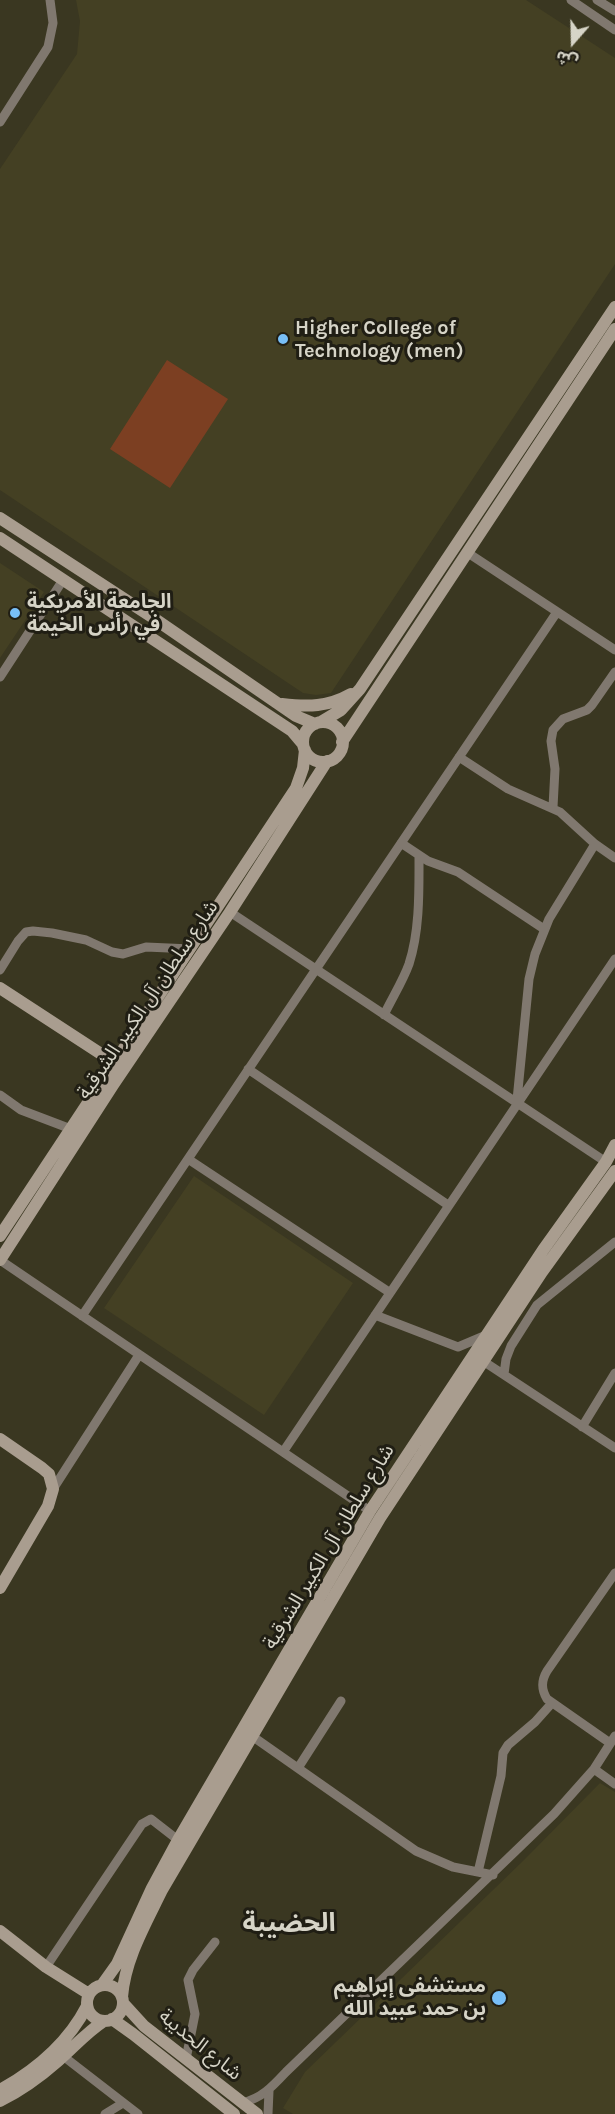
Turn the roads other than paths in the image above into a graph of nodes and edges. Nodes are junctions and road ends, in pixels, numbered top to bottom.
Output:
1 (50, 0) edge
2 (571, 0) edge
3 (597, 0) edge
4 (615, 11) edge
5 (615, 30) edge
6 (0, 122) edge
7 (615, 307) edge
8 (615, 329) edge
9 (0, 518) edge
10 (0, 538) edge
11 (468, 553) junction
12 (63, 580) junction
13 (557, 612) junction
14 (615, 651) edge
15 (615, 672) edge
16 (0, 677) edge
17 (360, 689) junction
18 (279, 704) junction
19 (318, 723) junction
20 (342, 742) junction
21 (304, 747) junction
22 (459, 757) junction
23 (327, 761) junction
24 (553, 807) junction
25 (401, 843) junction
26 (595, 844) junction
27 (419, 856) junction
28 (615, 858) edge
29 (230, 912) junction
30 (544, 929) junction
31 (191, 949) junction
32 (615, 959) edge
33 (316, 969) junction
34 (0, 970) edge
35 (0, 988) edge
36 (384, 1015) junction
37 (115, 1063) junction
38 (248, 1069) junction
39 (0, 1095) edge
40 (517, 1103) junction
41 (71, 1129) junction
42 (615, 1145) edge
43 (188, 1159) junction
44 (610, 1166) edge
45 (448, 1205) junction
46 (0, 1236) edge
47 (615, 1242) edge
48 (0, 1260) edge
49 (389, 1292) junction
50 (375, 1315) junction
51 (82, 1316) junction
52 (486, 1335) junction
53 (458, 1347) junction
54 (139, 1355) junction
55 (483, 1360) junction
56 (466, 1365) junction
57 (615, 1373) edge
58 (504, 1374) junction
59 (582, 1427) junction
60 (0, 1439) edge
61 (615, 1448) edge
62 (282, 1452) junction
63 (53, 1489) junction
64 (369, 1511) junction
65 (615, 1574) edge
66 (0, 1588) edge
67 (611, 1588) edge
68 (341, 1701) dead end
69 (552, 1703) junction
70 (252, 1736) junction
71 (613, 1739) edge
72 (298, 1768) junction
73 (594, 1769) junction
74 (615, 1784) edge
75 (178, 1840) junction
76 (478, 1872) junction
77 (493, 1875) junction
78 (0, 1931) edge
79 (215, 1942) dead end
80 (46, 1967) junction
81 (102, 1985) junction
82 (88, 2000) junction
83 (122, 2000) junction
84 (108, 2020) junction
85 (63, 2056) junction
86 (186, 2059) junction
87 (0, 2090) edge
88 (269, 2091) junction
89 (0, 2101) edge
90 (123, 2103) junction
91 (242, 2103) junction
92 (105, 2114) edge
93 (138, 2114) edge
94 (234, 2114) edge
95 (257, 2114) edge
96 (268, 2114) edge

1 - 6 street
2 - 5 street
3 - 4 street
7 - 17 main road
8 - 11 main road
9 - 18 main road
10 - 12 main road
11 - 13 street
11 - 20 main road
12 - 16 street
12 - 21 main road
13 - 14 street
13 - 22 street
15 - 24 street
17 - 18 main road
17 - 19 main road
18 - 19 main road
19 - 20 main road
19 - 21 main road
20 - 23 main road
21 - 23 main road
21 - 31 main road, شارع سلطان آل الكبير الشرقية
22 - 24 street
22 - 25 street
23 - 29 main road, شارع سلطان آل الكبير الشرقية
24 - 26 street
25 - 27 street
25 - 33 street
26 - 28 street
26 - 30 street
27 - 30 street
27 - 36 street
29 - 33 street
29 - 48 main road, شارع سلطان آل الكبير الشرقية
30 - 40 street
31 - 34 street
31 - 37 main road, شارع سلطان آل الكبير الشرقية
32 - 40 street
33 - 36 street
33 - 38 street
35 - 37 main road
36 - 40 street
37 - 41 main road, شارع سلطان آل الكبير الشرقية
38 - 43 street
38 - 45 street
39 - 41 street
40 - 44 street
40 - 45 street
41 - 46 main road, شارع سلطان آل الكبير الشرقية
42 - 44 main road, شارع سلطان آل الكبير الشرقية
43 - 49 street
43 - 51 street
44 - 52 main road, شارع سلطان آل الكبير الشرقية
44 - 55 main road, شارع سلطان آل الكبير الشرقية
45 - 49 street
47 - 58 street
48 - 51 street
49 - 50 street
50 - 53 street
50 - 62 street
51 - 54 street
52 - 53 street
52 - 56 main road, شارع سلطان آل الكبير الشرقية
53 - 56 street
54 - 62 street
54 - 63 street
55 - 58 street
55 - 70 main road, شارع سلطان آل الكبير الشرقية
56 - 64 main road, شارع سلطان آل الكبير الشرقية
57 - 59 street
58 - 59 street
59 - 61 street
60 - 63 main road
62 - 64 street
63 - 66 main road
64 - 75 main road, شارع سلطان آل الكبير الشرقية
65 - 67 street
67 - 69 street
68 - 72 street
69 - 71 street
69 - 76 street
70 - 72 street
70 - 83 main road, شارع سلطان آل الكبير الشرقية
71 - 73 street
72 - 76 street
73 - 74 street
73 - 77 street
75 - 80 street
75 - 81 main road, شارع سلطان آل الكبير الشرقية
76 - 77 street
77 - 88 street
78 - 80 main road
79 - 86 street
80 - 82 main road
81 - 82 main road
81 - 83 main road
82 - 84 main road
82 - 87 main road
83 - 84 main road
83 - 86 main road, شارع الحديبة
84 - 85 main road
84 - 94 main road, شارع الحديبة
85 - 89 main road
85 - 90 street
86 - 91 main road, شارع الحديبة
88 - 91 street
88 - 96 street
90 - 92 street
90 - 93 street
91 - 95 main road, شارع الحديبة

